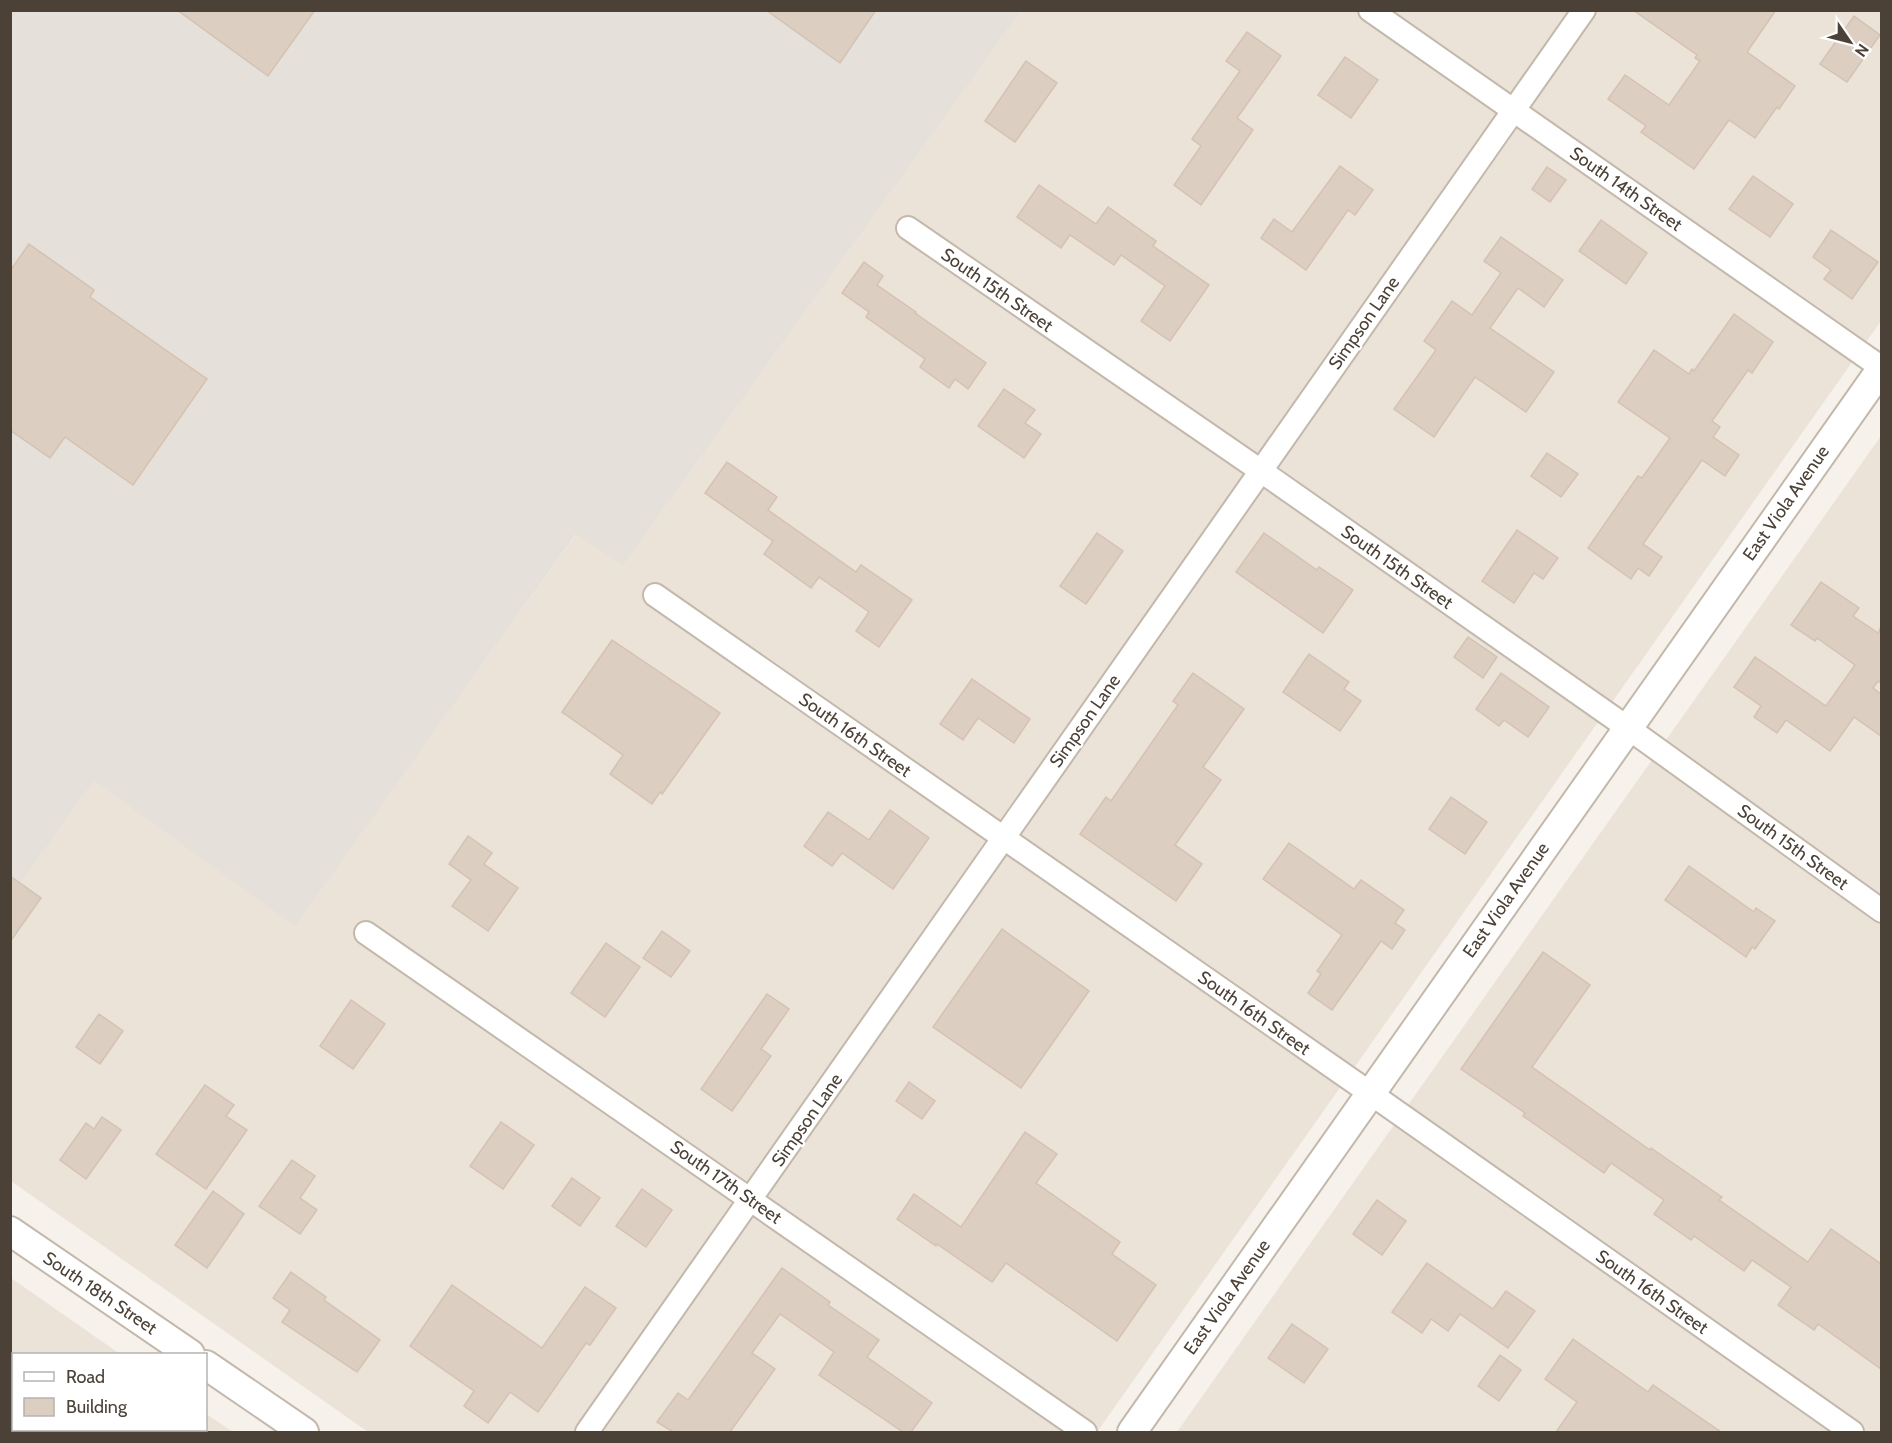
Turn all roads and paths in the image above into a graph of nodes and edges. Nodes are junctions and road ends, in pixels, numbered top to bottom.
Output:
1 (1370, 10) edge
2 (1584, 10) edge
3 (1514, 110) junction
4 (908, 228) dead end
5 (1881, 368) edge
6 (1260, 471) junction
7 (655, 595) dead end
8 (1628, 728) junction
9 (1003, 838) junction
10 (1881, 911) edge
11 (366, 933) dead end
12 (1370, 1094) junction
13 (751, 1199) junction
14 (10, 1231) edge
15 (189, 1353) edge
16 (207, 1366) edge
17 (304, 1432) edge
18 (587, 1432) edge
19 (1085, 1432) edge
20 (1132, 1432) edge
21 (1852, 1432) edge

1 - 3 street, South 14th Street
2 - 3 street, Simpson Lane
3 - 5 street, South 14th Street
3 - 6 street, Simpson Lane
4 - 6 street, South 15th Street
5 - 8 street, East Viola Avenue
6 - 8 street, South 15th Street
6 - 9 street, Simpson Lane
7 - 9 street, South 16th Street
8 - 10 street, South 15th Street
8 - 12 street, East Viola Avenue
9 - 12 street, South 16th Street
9 - 13 street, Simpson Lane
11 - 13 street, South 17th Street
12 - 20 street, East Viola Avenue
12 - 21 street, South 16th Street
13 - 18 street, Simpson Lane
13 - 19 street, South 17th Street
14 - 15 street, South 18th Street
16 - 17 street

